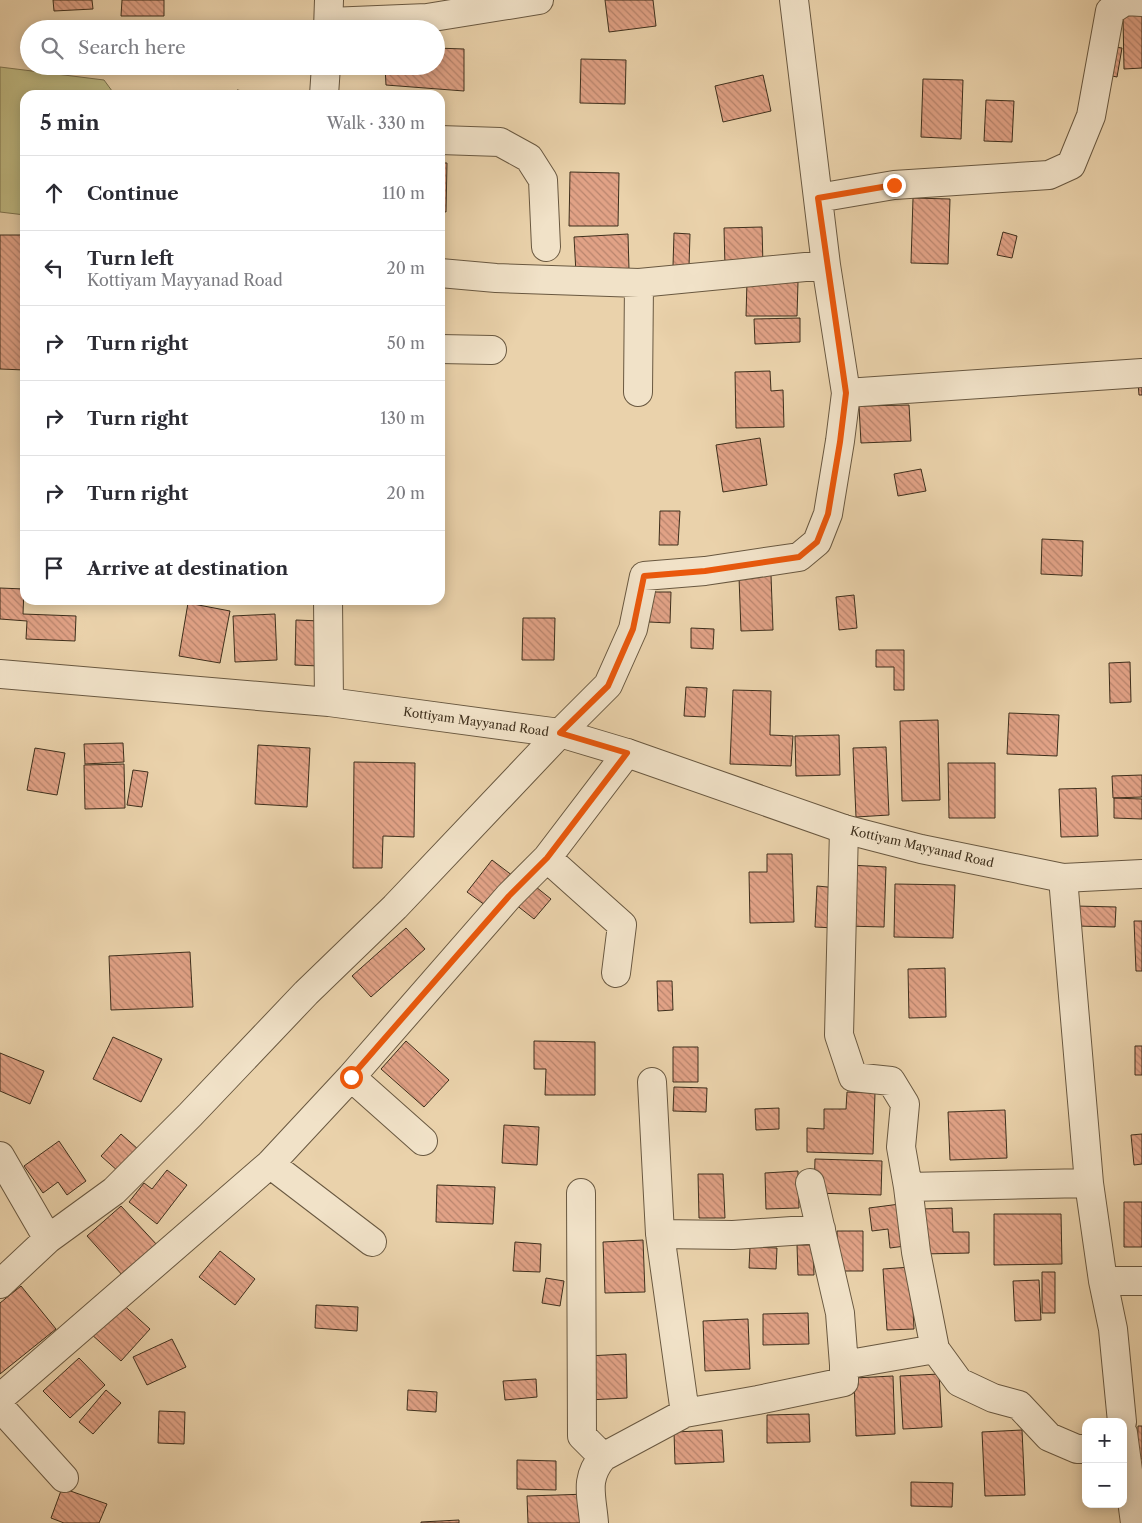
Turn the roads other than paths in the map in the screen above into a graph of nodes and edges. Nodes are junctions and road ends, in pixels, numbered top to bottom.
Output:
1 (539, 0) edge
2 (794, 0) edge
3 (1142, 2) edge
4 (328, 17) edge
5 (325, 75) edge
6 (324, 90) edge
7 (445, 140) edge
8 (818, 198) junction
9 (546, 247) dead end
10 (826, 265) junction
11 (445, 273) edge
12 (639, 283) junction
13 (445, 349) edge
14 (492, 350) dead end
15 (1142, 373) edge
16 (638, 392) dead end
17 (846, 393) junction
18 (328, 605) edge
19 (0, 674) edge
20 (329, 702) junction
21 (560, 733) junction
22 (627, 753) junction
23 (844, 828) junction
24 (547, 858) junction
25 (1142, 874) edge
26 (1063, 878) junction
27 (616, 973) dead end
28 (351, 1077) junction
29 (652, 1082) dead end
30 (423, 1141) dead end
31 (0, 1156) edge
32 (270, 1164) junction
33 (810, 1183) dead end
34 (1089, 1183) junction
35 (908, 1187) junction
36 (581, 1193) dead end
37 (821, 1229) junction
38 (660, 1234) junction
39 (48, 1239) junction
40 (372, 1242) dead end
41 (1104, 1281) junction
42 (1142, 1281) edge
43 (0, 1284) edge
44 (935, 1349) junction
45 (844, 1365) junction
46 (0, 1398) edge
47 (0, 1406) edge
48 (685, 1413) junction
49 (1122, 1418) edge
50 (1082, 1449) edge
51 (603, 1457) junction
52 (1127, 1463) edge
53 (64, 1478) dead end
54 (594, 1523) edge
55 (1135, 1523) edge

1 - 4 street
2 - 8 street
3 - 8 street
5 - 6 street
7 - 9 street
8 - 10 street
10 - 12 street
10 - 17 street
11 - 12 street
12 - 16 street
13 - 14 street
15 - 17 street
17 - 21 street
18 - 20 street
19 - 20 street, Kottiyam Mayyanad Road
20 - 21 street, Kottiyam Mayyanad Road
21 - 22 street, Kottiyam Mayyanad Road
21 - 39 street
22 - 23 street, Kottiyam Mayyanad Road
22 - 24 street
23 - 26 street, Kottiyam Mayyanad Road
23 - 35 street
24 - 27 street
24 - 28 street
25 - 26 street, Kottiyam Mayyanad Road
26 - 34 street
28 - 30 street
28 - 32 street
29 - 38 street
31 - 39 street
32 - 40 street
32 - 46 street
33 - 37 street
34 - 35 street
34 - 41 street
35 - 44 street
36 - 51 street
37 - 38 street
37 - 45 street
38 - 48 street
39 - 43 street
41 - 42 street
41 - 49 street
44 - 45 street
44 - 50 street
45 - 48 street
47 - 53 street
48 - 51 street
51 - 54 street
52 - 55 street

